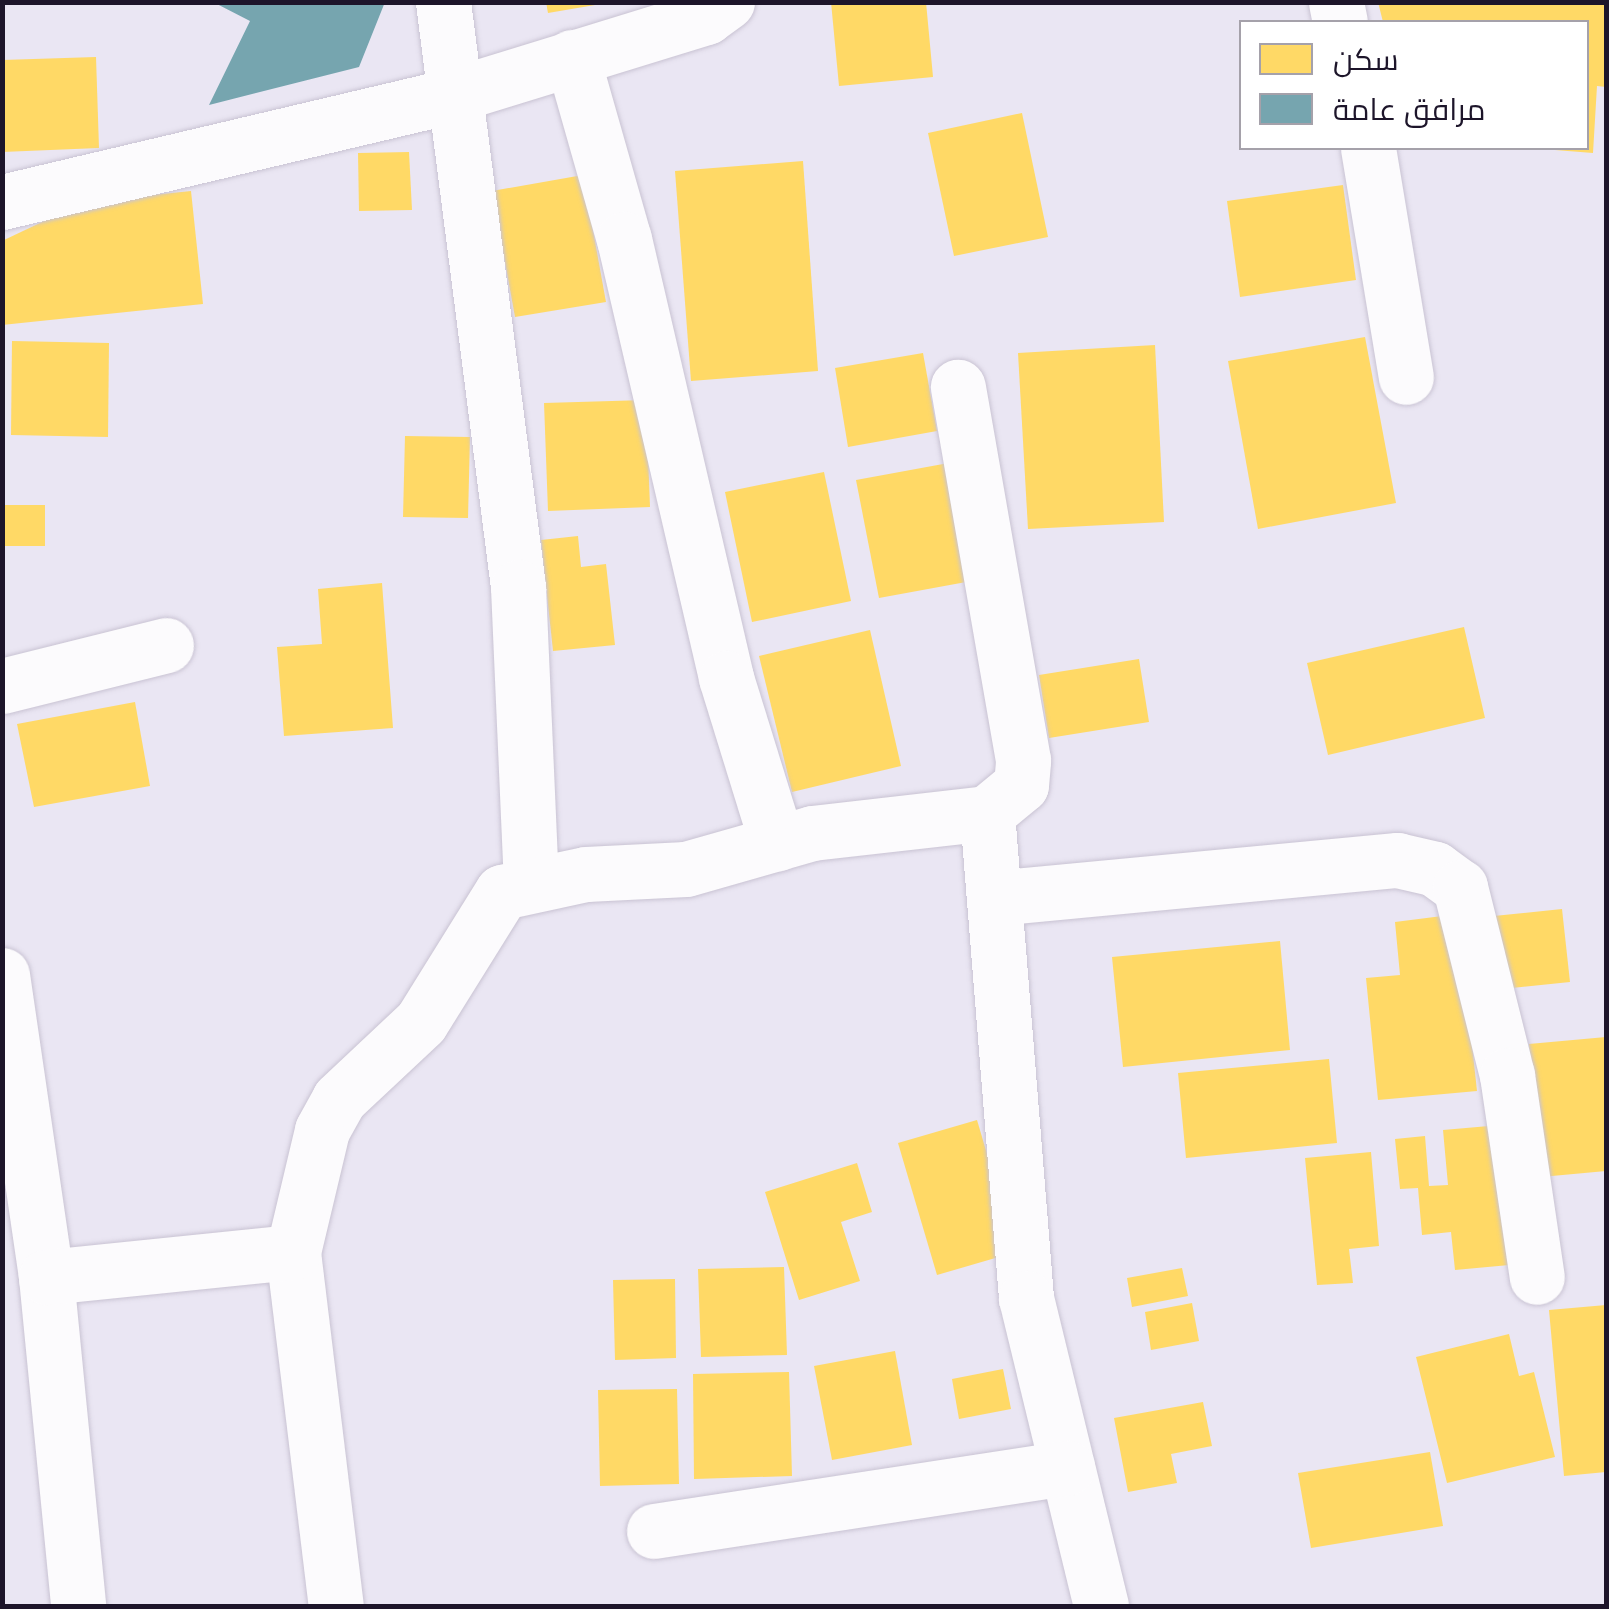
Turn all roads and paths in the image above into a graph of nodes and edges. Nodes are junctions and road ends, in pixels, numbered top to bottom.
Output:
1 (443, 2) edge
2 (728, 2) edge
3 (572, 57) junction
4 (452, 95) junction
5 (1368, 150) edge
6 (2, 202) edge
7 (1406, 377) dead end
8 (958, 387) dead end
9 (166, 645) dead end
10 (2, 686) edge
11 (987, 813) junction
12 (777, 843) junction
13 (531, 882) junction
14 (994, 898) junction
15 (2, 975) edge
16 (293, 1252) junction
17 (46, 1277) junction
18 (1537, 1277) dead end
19 (1067, 1468) junction
20 (654, 1531) dead end
21 (78, 1606) edge
22 (336, 1606) edge
23 (1101, 1606) edge

1 - 4 street
2 - 3 street
3 - 4 street
3 - 12 street
4 - 6 street
4 - 13 street
5 - 7 street
8 - 11 street
9 - 10 street
11 - 12 street
11 - 14 street
12 - 13 street
13 - 16 street
14 - 18 street
14 - 19 street
15 - 17 street
16 - 17 street
16 - 22 street
17 - 21 street
19 - 20 street
19 - 23 street

